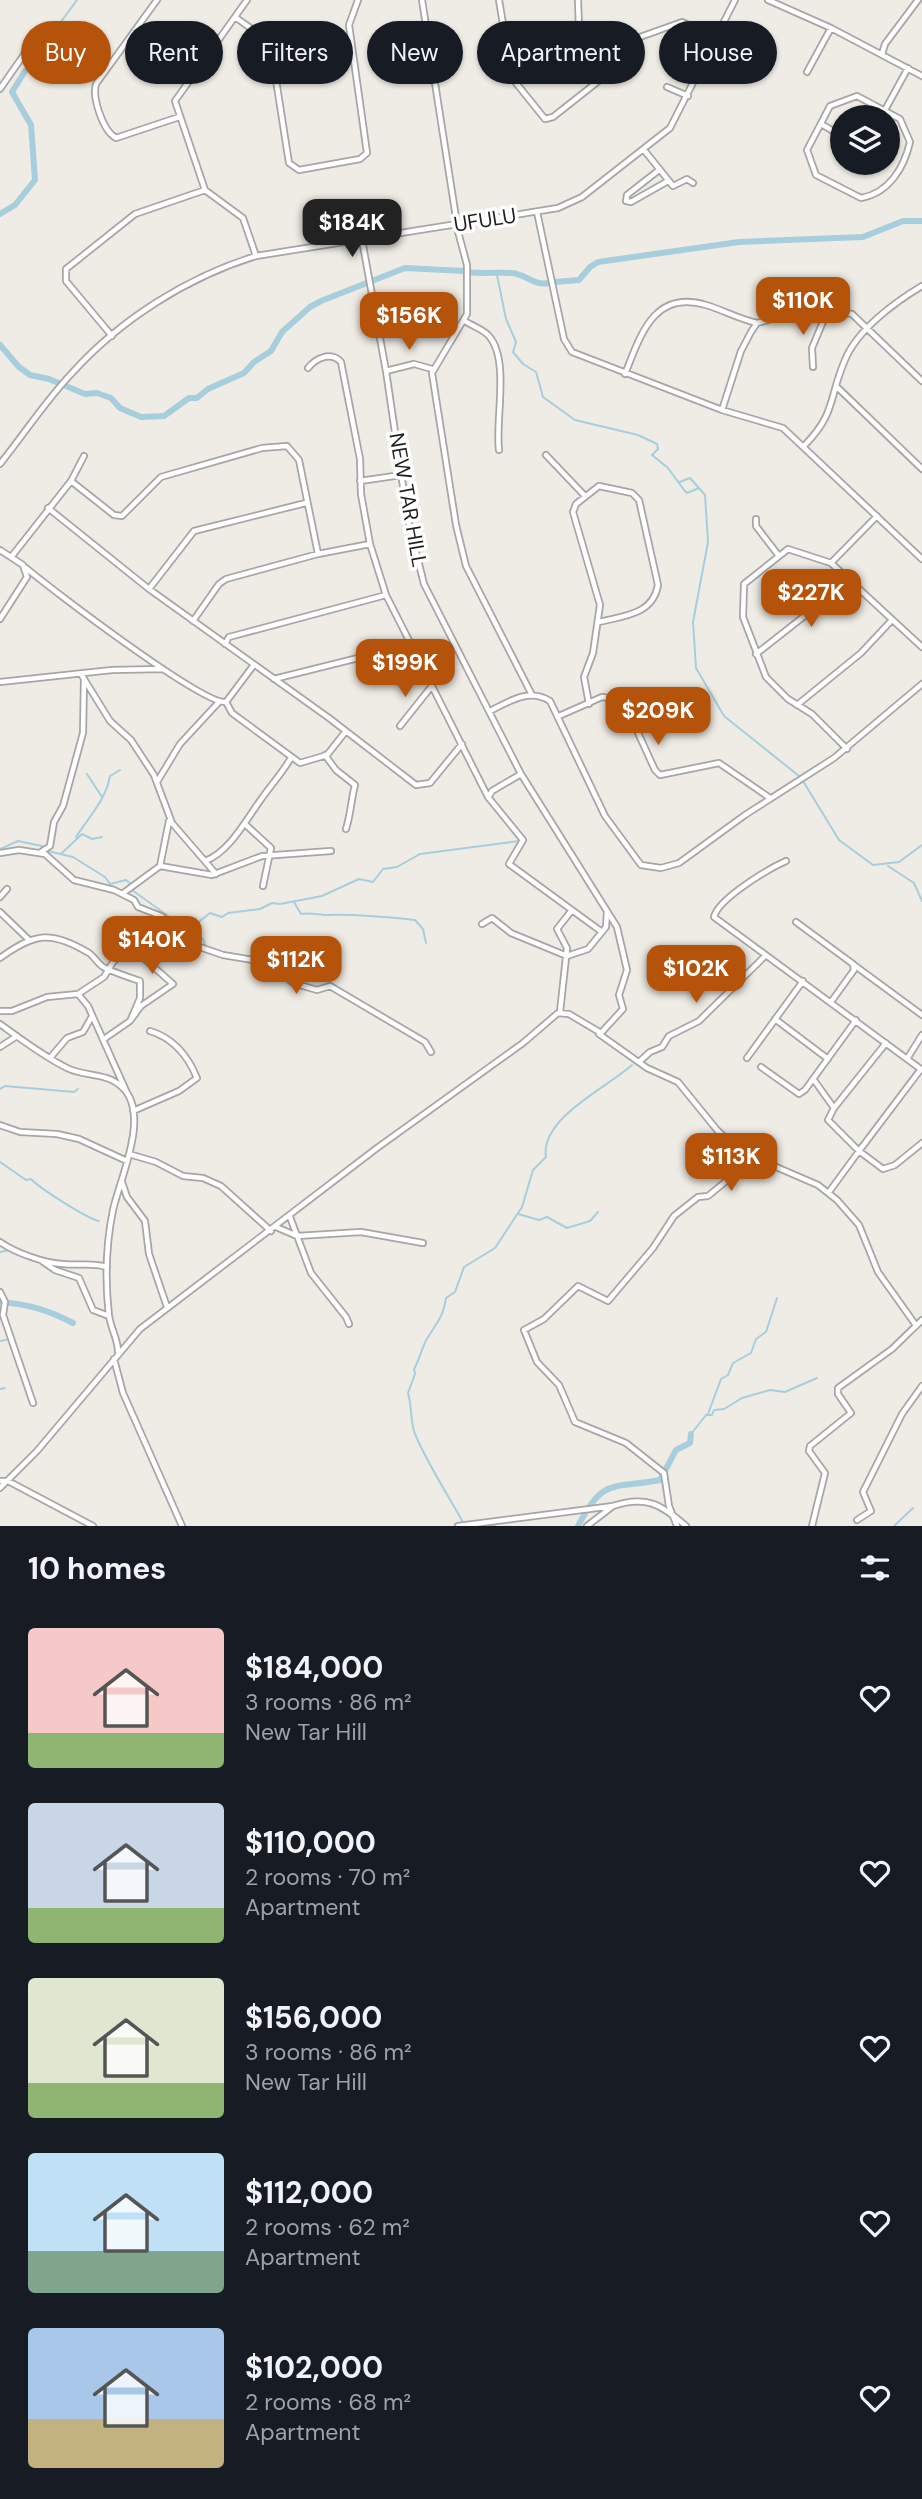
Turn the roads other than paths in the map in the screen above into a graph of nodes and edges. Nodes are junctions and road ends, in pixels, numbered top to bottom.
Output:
1 (157, 0) edge
2 (247, 0) edge
3 (358, 0) edge
4 (422, 0) edge
5 (499, 0) edge
6 (578, 0) edge
7 (735, 0) edge
8 (768, 0) edge
9 (918, 0) edge
10 (235, 17) junction
11 (502, 21) edge
12 (578, 21) edge
13 (725, 21) edge
14 (831, 28) junction
15 (885, 44) junction
16 (874, 49) junction
17 (882, 54) junction
18 (21, 59) edge
19 (908, 68) junction
20 (807, 72) dead end
21 (922, 76) edge
22 (517, 84) edge
23 (595, 84) edge
24 (694, 84) edge
25 (667, 87) dead end
26 (0, 89) edge
27 (688, 96) junction
28 (831, 105) edge
29 (874, 105) edge
30 (888, 105) edge
31 (830, 107) edge
32 (179, 117) junction
33 (900, 120) edge
34 (821, 124) junction
35 (830, 129) edge
36 (644, 150) junction
37 (900, 164) edge
38 (659, 170) junction
39 (895, 175) edge
40 (668, 181) junction
41 (693, 183) dead end
42 (205, 190) junction
43 (537, 212) junction
44 (457, 224) junction
45 (362, 240) junction
46 (256, 256) junction
47 (922, 286) edge
48 (827, 312) junction
49 (465, 321) junction
50 (757, 323) junction
51 (868, 329) junction
52 (111, 336) junction
53 (813, 367) dead end
54 (308, 368) dead end
55 (432, 369) junction
56 (386, 371) junction
57 (625, 373) junction
58 (922, 381) edge
59 (836, 387) junction
60 (722, 410) junction
61 (804, 446) junction
62 (499, 450) dead end
63 (546, 455) dead end
64 (84, 456) dead end
65 (0, 464) edge
66 (922, 469) edge
67 (401, 475) junction
68 (71, 481) junction
69 (360, 481) junction
70 (585, 496) junction
71 (306, 503) junction
72 (48, 509) junction
73 (877, 516) junction
74 (756, 519) dead end
75 (370, 544) junction
76 (0, 550) edge
77 (318, 554) junction
78 (12, 556) junction
79 (779, 556) junction
80 (922, 559) edge
81 (831, 563) junction
82 (26, 568) junction
83 (849, 581) junction
84 (149, 589) junction
85 (386, 595) junction
86 (0, 618) edge
87 (193, 621) junction
88 (891, 621) junction
89 (599, 622) junction
90 (225, 644) junction
91 (410, 645) junction
92 (922, 647) edge
93 (757, 654) junction
94 (253, 666) junction
95 (164, 669) junction
96 (83, 676) junction
97 (274, 680) junction
98 (0, 682) edge
99 (922, 684) edge
100 (431, 687) junction
101 (532, 695) junction
102 (226, 702) junction
103 (218, 703) junction
104 (589, 704) junction
105 (797, 705) junction
106 (490, 711) junction
107 (559, 716) junction
108 (400, 726) dead end
109 (346, 731) junction
110 (463, 744) junction
111 (847, 748) junction
112 (325, 755) junction
113 (291, 758) junction
114 (521, 774) junction
115 (157, 782) junction
116 (488, 797) junction
117 (770, 798) junction
118 (170, 820) junction
119 (246, 825) junction
120 (346, 829) dead end
121 (270, 845) junction
122 (331, 851) dead end
123 (40, 852) junction
124 (0, 853) edge
125 (271, 855) junction
126 (281, 855) junction
127 (205, 861) junction
128 (786, 861) dead end
129 (160, 866) junction
130 (216, 874) junction
131 (263, 886) dead end
132 (7, 888) dead end
133 (122, 894) junction
134 (0, 897) edge
135 (572, 910) junction
136 (607, 910) junction
137 (0, 912) edge
138 (796, 922) dead end
139 (482, 924) dead end
140 (602, 932) junction
141 (173, 934) junction
142 (28, 939) junction
143 (131, 947) junction
144 (567, 956) junction
145 (765, 956) junction
146 (0, 958) edge
147 (853, 964) junction
148 (110, 969) junction
149 (803, 981) junction
150 (78, 994) junction
151 (831, 1002) junction
152 (0, 1010) edge
153 (560, 1012) junction
154 (922, 1016) edge
155 (91, 1017) junction
156 (131, 1019) junction
157 (775, 1019) junction
158 (856, 1020) junction
159 (0, 1024) edge
160 (150, 1031) dead end
161 (598, 1033) junction
162 (922, 1035) edge
163 (16, 1036) junction
164 (104, 1039) junction
165 (886, 1043) junction
166 (0, 1047) edge
167 (431, 1052) dead end
168 (50, 1058) junction
169 (747, 1058) dead end
170 (828, 1059) junction
171 (907, 1059) junction
172 (639, 1062) junction
173 (761, 1067) dead end
174 (921, 1070) edge
175 (813, 1079) junction
176 (127, 1093) junction
177 (834, 1108) junction
178 (133, 1111) junction
179 (0, 1125) edge
180 (922, 1143) edge
181 (859, 1151) junction
182 (129, 1154) junction
183 (753, 1160) junction
184 (127, 1161) junction
185 (121, 1180) junction
186 (828, 1192) junction
187 (290, 1217) junction
188 (274, 1229) junction
189 (297, 1236) junction
190 (0, 1242) edge
191 (423, 1243) dead end
192 (40, 1259) junction
193 (107, 1267) junction
194 (1, 1296) edge
195 (167, 1307) junction
196 (109, 1316) junction
197 (922, 1320) edge
198 (349, 1324) dead end
199 (915, 1324) junction
200 (116, 1356) junction
201 (922, 1386) edge
202 (33, 1403) dead end
203 (0, 1480) edge
204 (8, 1481) junction
205 (0, 1488) edge
206 (613, 1506) junction
207 (676, 1517) junction
208 (857, 1520) dead end
209 (489, 1524) junction
210 (93, 1526) edge
211 (183, 1526) edge
212 (458, 1526) edge
213 (495, 1526) edge
214 (587, 1526) edge
215 (677, 1526) edge
216 (686, 1526) edge
217 (812, 1526) edge

1 - 32 street
2 - 10 street
3 - 10 street
4 - 44 street
5 - 11 street
6 - 12 street
7 - 13 street, UFULU
8 - 14 street
9 - 15 street
10 - 32 street
14 - 16 street
14 - 20 street
15 - 16 street
15 - 17 street
16 - 17 street
17 - 19 street
18 - 26 street
19 - 21 street
19 - 30 street
22 - 23 street
24 - 27 street, UFULU
25 - 27 street
27 - 36 street, UFULU
28 - 29 street
31 - 34 street
32 - 42 street
33 - 37 street
34 - 35 street
34 - 39 street
36 - 38 street
36 - 43 street, UFULU
38 - 40 street
38 - 40 street
40 - 41 street
42 - 46 street
42 - 52 street
43 - 44 street, UFULU
43 - 57 street
44 - 45 street, UFULU
44 - 49 street
45 - 46 street, UFULU
45 - 56 street, NEW TAR HILL
46 - 52 street, UFULU
47 - 51 street
48 - 50 street
48 - 51 street
48 - 53 street
49 - 55 street
49 - 62 street
50 - 57 street
50 - 60 street
51 - 58 street
51 - 59 street
52 - 65 street, UFULU
54 - 69 street
55 - 56 street
55 - 101 street
56 - 67 street, NEW TAR HILL
57 - 60 street
59 - 61 street
59 - 66 street
60 - 61 street
61 - 73 street
63 - 70 street
64 - 68 street
67 - 69 street
67 - 106 street, NEW TAR HILL
68 - 71 street
68 - 72 street
69 - 75 street
70 - 89 street
70 - 89 street
71 - 77 street
71 - 84 street
72 - 78 street
72 - 84 street
73 - 80 street
73 - 81 street
74 - 79 street
75 - 77 street
75 - 85 street
76 - 78 street
77 - 87 street
78 - 82 street
79 - 81 street
79 - 93 street
81 - 83 street
82 - 86 street
82 - 95 street
83 - 88 street
83 - 93 street
84 - 87 street
85 - 90 street
85 - 91 street
87 - 90 street
88 - 92 street
88 - 105 street
89 - 104 street
90 - 94 street
91 - 97 street
91 - 100 street
93 - 105 street
94 - 97 street
94 - 102 street
95 - 96 street
95 - 103 street
96 - 98 street
96 - 115 street
96 - 123 street
97 - 109 street
99 - 111 street
100 - 108 street
100 - 110 street
101 - 106 street
101 - 107 street
102 - 103 street
102 - 113 street
103 - 115 street
104 - 107 street
104 - 117 street
105 - 111 street
106 - 114 street, NEW TAR HILL
107 - 117 street
109 - 110 street
109 - 112 street
110 - 116 street
111 - 117 street
112 - 113 street
112 - 120 street
113 - 119 street
114 - 116 street
114 - 136 street, NEW TAR HILL
115 - 118 street
116 - 135 street
118 - 127 street
118 - 129 street
119 - 121 street
119 - 127 street
121 - 125 street
121 - 126 street
122 - 126 street
123 - 124 street
123 - 133 street
125 - 126 street
125 - 130 street
125 - 131 street
127 - 130 street
128 - 145 street
129 - 130 street
129 - 133 street
132 - 134 street
133 - 141 street
135 - 140 street
135 - 144 street
136 - 140 street
136 - 161 street, NEW TAR HILL
137 - 142 street
138 - 147 street
139 - 144 street
140 - 144 street
141 - 143 street
141 - 167 street
142 - 146 street
142 - 148 street
143 - 148 street
143 - 156 street
144 - 153 street
145 - 149 street
145 - 172 street
147 - 151 street
147 - 154 street
148 - 150 street
148 - 156 street
149 - 151 street
149 - 157 street
150 - 152 street
150 - 155 street
151 - 158 street
153 - 161 street
153 - 187 street
155 - 164 street
155 - 168 street
156 - 164 street
157 - 169 street
157 - 170 street
158 - 165 street
158 - 170 street
159 - 163 street
160 - 178 street
161 - 172 street
162 - 171 street
163 - 166 street
163 - 168 street
164 - 176 street
165 - 171 street
165 - 177 street
168 - 176 street
170 - 175 street
171 - 174 street
172 - 183 street
173 - 175 street
174 - 181 street
175 - 177 street
176 - 178 street
177 - 181 street
178 - 182 street
179 - 184 street
180 - 181 street
181 - 186 street
182 - 184 street
182 - 188 street
183 - 186 street
183 - 207 street
184 - 185 street
185 - 193 street
185 - 195 street
186 - 199 street
187 - 188 street
187 - 189 street
188 - 189 street
188 - 195 street
189 - 191 street
189 - 198 street
190 - 192 street
192 - 193 street
192 - 196 street
193 - 196 street
194 - 202 street
195 - 200 street
196 - 200 street
197 - 199 street
199 - 217 street
200 - 204 street
200 - 211 street
201 - 208 street
203 - 204 street
204 - 205 street
204 - 210 street
206 - 207 street
206 - 209 street
206 - 214 street
207 - 215 street
207 - 216 street
209 - 212 street
209 - 213 street

